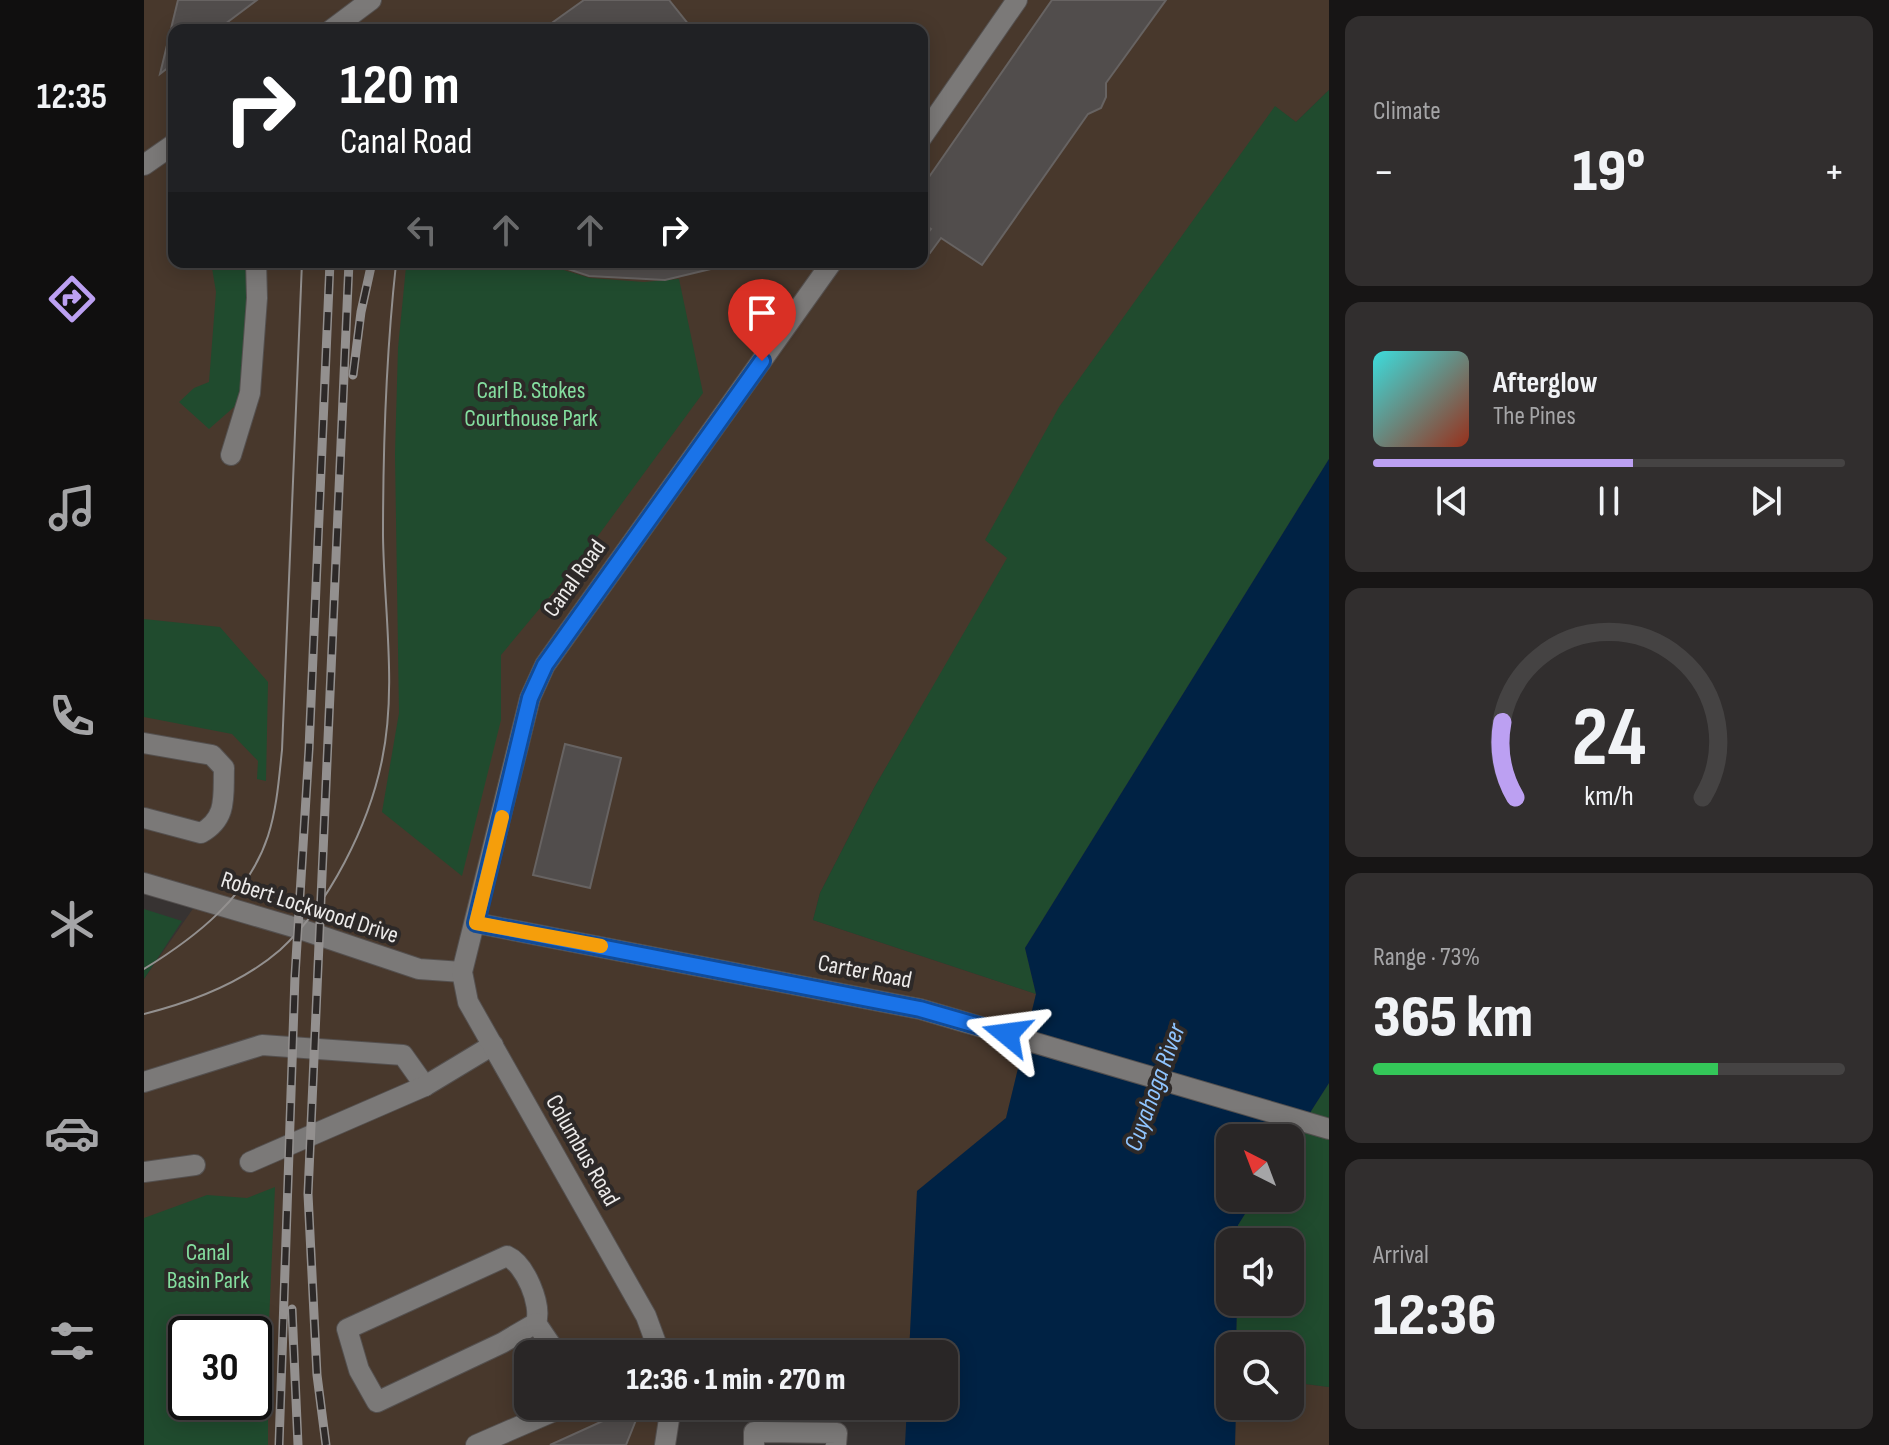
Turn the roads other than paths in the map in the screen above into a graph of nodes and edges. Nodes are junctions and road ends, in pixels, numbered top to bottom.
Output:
1 (371, 0) edge
2 (1017, 0) edge
3 (339, 24) edge
4 (928, 128) edge
5 (168, 148) edge
6 (144, 165) edge
7 (256, 268) edge
8 (828, 268) edge
9 (231, 455) dead end
10 (144, 743) edge
11 (144, 818) edge
12 (144, 883) edge
13 (476, 923) junction
14 (462, 972) junction
15 (493, 1045) junction
16 (144, 1082) edge
17 (425, 1086) junction
18 (1329, 1129) edge
19 (250, 1162) dead end
20 (195, 1165) dead end
21 (144, 1172) edge
22 (536, 1323) junction
23 (548, 1340) edge
24 (655, 1340) edge
25 (534, 1420) edge
26 (669, 1420) edge
27 (476, 1445) edge
28 (665, 1445) edge
29 (754, 1445) edge
30 (836, 1445) edge

1 - 3 street
2 - 4 street
5 - 6 street
7 - 9 street
8 - 13 street, Canal Road
10 - 11 street
12 - 14 street, Robert Lockwood Drive
13 - 14 street, Canal Road
13 - 18 street, Carter Road
14 - 15 street, Columbus Road
15 - 17 street
15 - 24 street, Columbus Road
16 - 17 street
17 - 19 street
20 - 21 street
22 - 22 street
22 - 23 street
25 - 27 street
26 - 28 street
29 - 30 street

